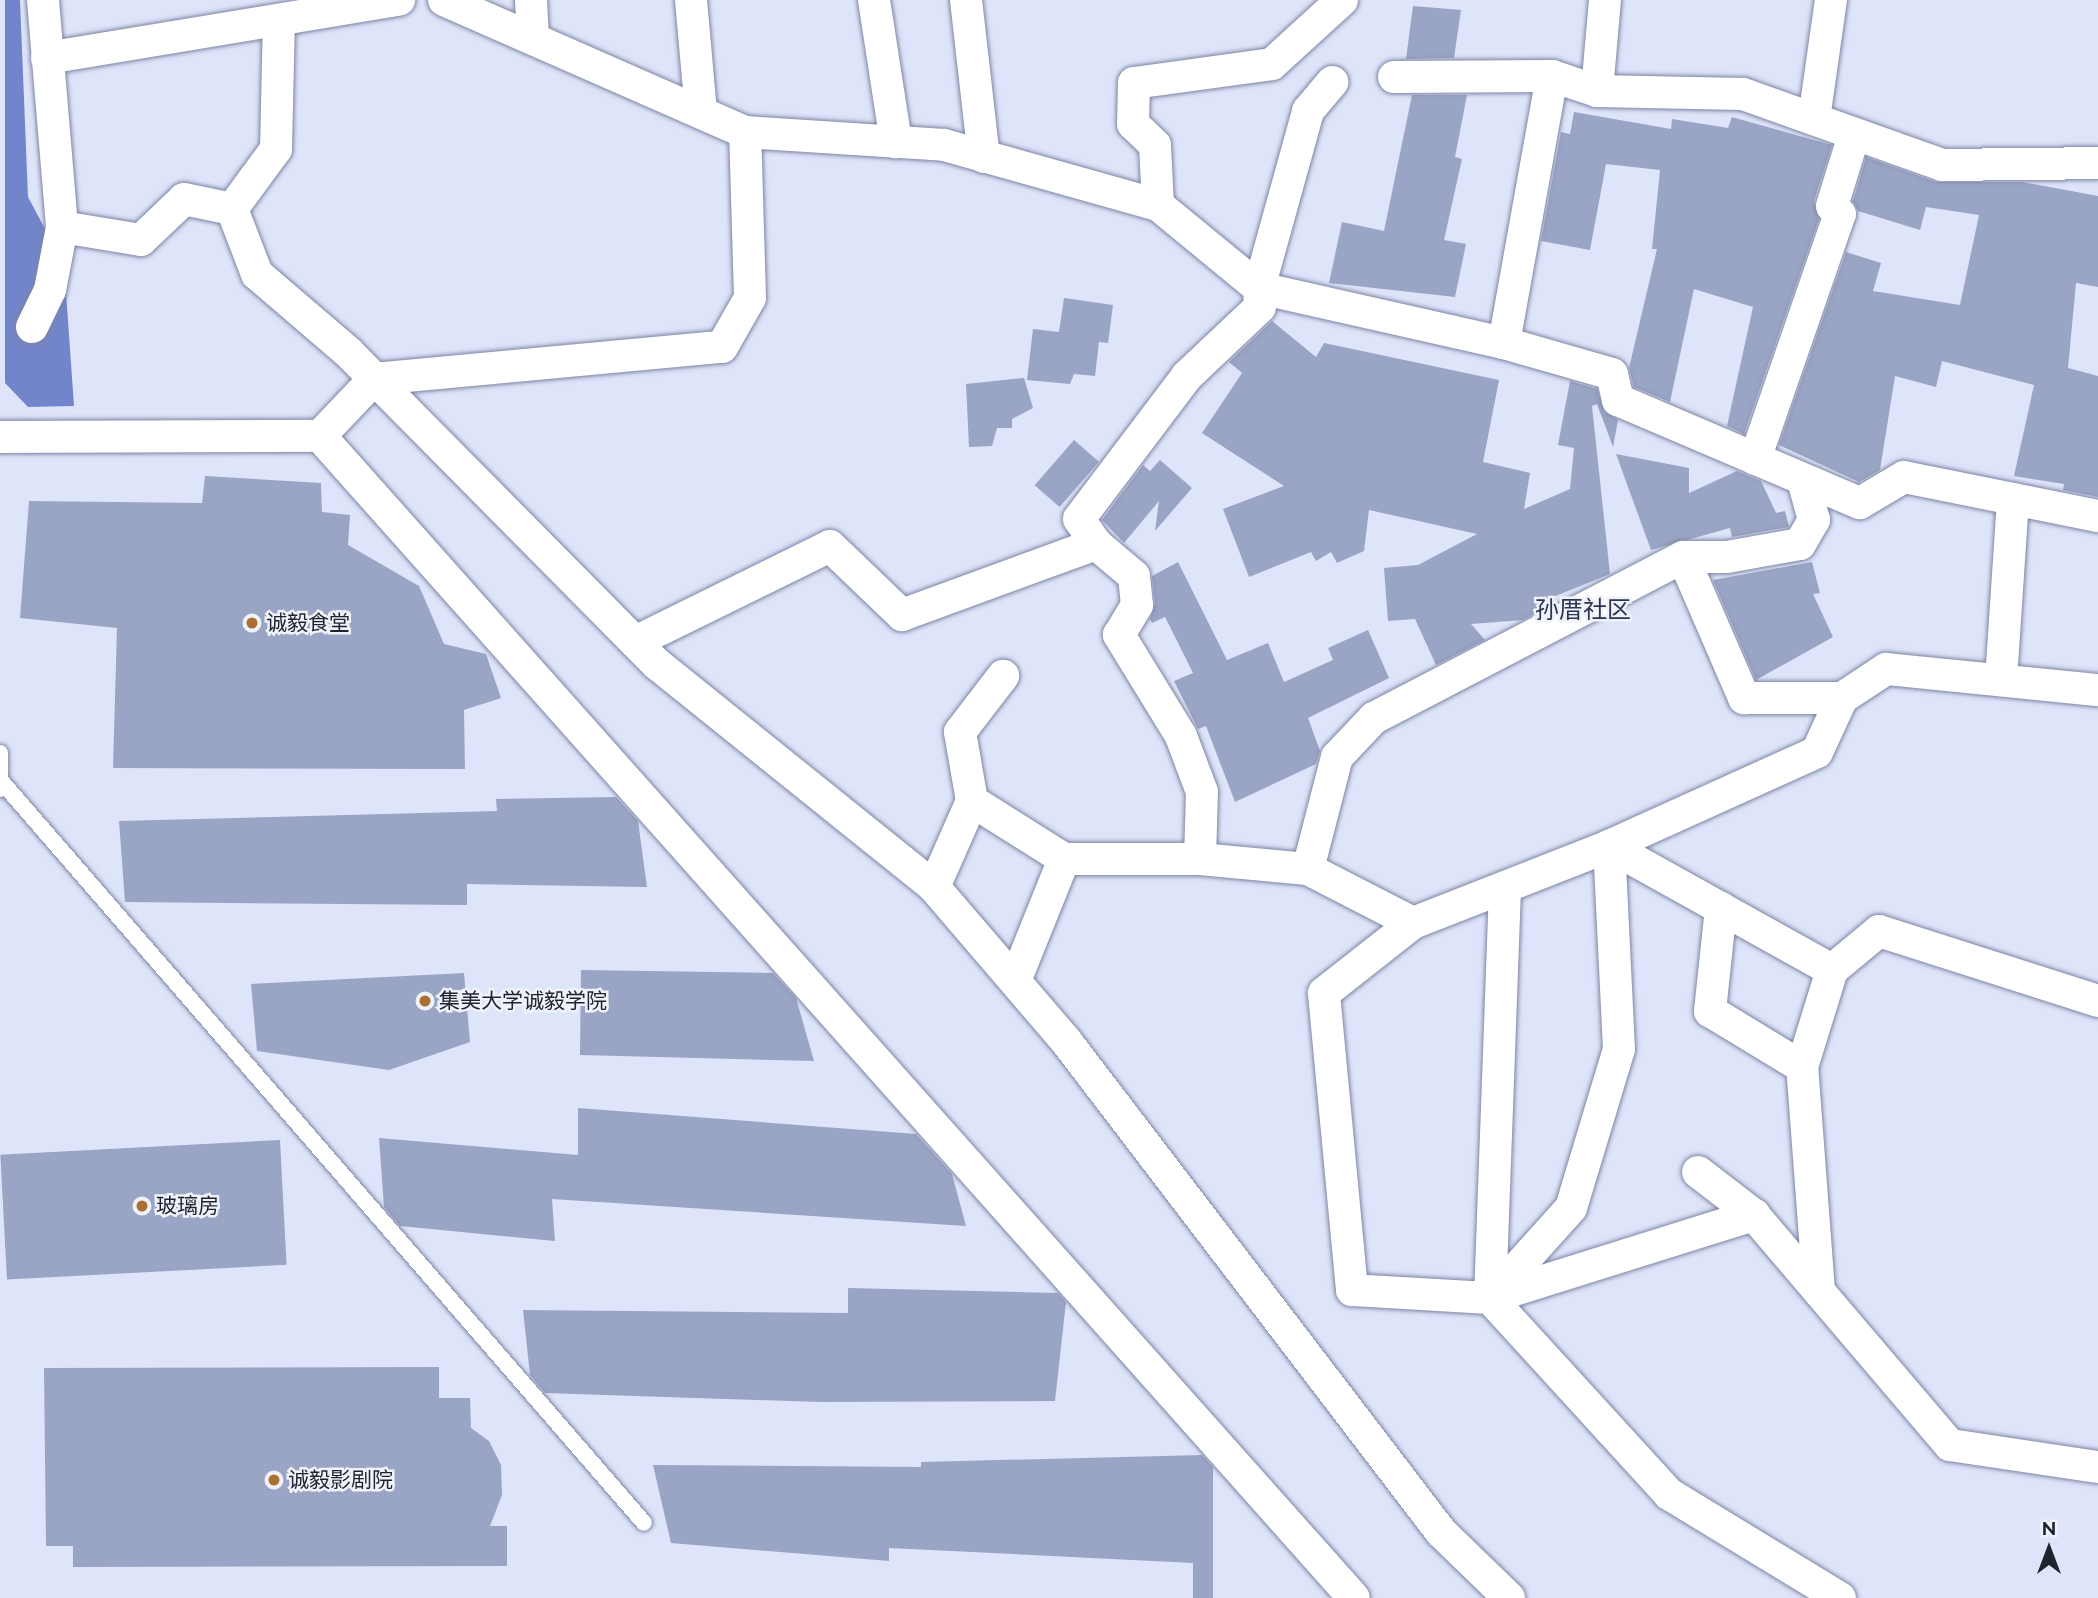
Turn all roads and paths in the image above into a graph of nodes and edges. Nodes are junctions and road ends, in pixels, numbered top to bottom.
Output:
1 (43, 0) edge
2 (399, 0) edge
3 (444, 0) edge
4 (531, 0) edge
5 (691, 0) edge
6 (874, 0) edge
7 (966, 0) edge
8 (1342, 0) edge
9 (1605, 0) edge
10 (1830, 0) edge
11 (279, 20) junction
12 (533, 39) junction
13 (47, 58) junction
14 (1394, 76) dead end
15 (1552, 76) junction
16 (1332, 82) dead end
17 (1597, 90) junction
18 (701, 113) junction
19 (1814, 120) junction
20 (745, 132) junction
21 (1854, 135) junction
22 (896, 142) junction
23 (984, 157) junction
24 (2098, 163) edge
25 (1158, 205) junction
26 (232, 208) junction
27 (62, 227) junction
28 (1259, 288) junction
29 (32, 327) dead end
30 (1504, 343) junction
31 (374, 379) junction
32 (320, 436) junction
33 (0, 438) edge
34 (1755, 459) junction
35 (1803, 480) junction
36 (2013, 499) junction
37 (2098, 516) edge
38 (1096, 544) junction
39 (1683, 557) junction
40 (635, 642) junction
41 (1003, 676) dead end
42 (2001, 680) junction
43 (2098, 690) edge
44 (1842, 698) junction
45 (0, 754) edge
46 (1, 785) edge
47 (972, 801) junction
48 (1609, 846) junction
49 (1064, 859) junction
50 (1200, 859) junction
51 (1308, 869) junction
52 (934, 887) junction
53 (1505, 887) junction
54 (1721, 908) junction
55 (1413, 923) junction
56 (1832, 970) junction
57 (1015, 981) junction
58 (2098, 1000) edge
59 (1802, 1067) junction
60 (1698, 1172) dead end
61 (1754, 1214) junction
62 (1819, 1291) junction
63 (1490, 1298) junction
64 (2098, 1467) edge
65 (644, 1523) dead end
66 (1354, 1598) edge
67 (1509, 1598) edge
68 (1840, 1598) edge

1 - 13 street
2 - 11 street
3 - 12 street
4 - 12 street
5 - 18 street
6 - 22 street
7 - 23 street
8 - 25 street
9 - 17 street
10 - 19 street
11 - 13 street
11 - 26 street
12 - 18 street
13 - 27 street
14 - 15 street
15 - 17 street
15 - 30 street
16 - 28 street
17 - 19 street
18 - 20 street
19 - 21 street
20 - 22 street
20 - 31 street
21 - 24 street
21 - 34 street
22 - 23 street
23 - 25 street
25 - 28 street
26 - 27 street
26 - 31 street
27 - 29 street
28 - 30 street
28 - 38 street
30 - 34 street
31 - 32 street
31 - 40 street
32 - 33 street
32 - 66 street
34 - 35 street
35 - 36 street
35 - 39 street
36 - 37 street
36 - 42 street
38 - 40 street
38 - 50 street
39 - 44 street
39 - 51 street
40 - 52 street
41 - 47 street
42 - 43 street
42 - 44 street
44 - 48 street
45 - 46 lane
46 - 65 lane
47 - 49 street
47 - 52 street
48 - 53 street
48 - 54 street
48 - 63 street
49 - 50 street
49 - 57 street
50 - 51 street
51 - 55 street
52 - 57 street
53 - 55 street
53 - 63 street
54 - 56 street
54 - 59 street
55 - 63 street
56 - 58 street
56 - 59 street
57 - 67 street
59 - 62 street
60 - 61 street
61 - 62 street
61 - 63 street
62 - 64 street
63 - 68 street

